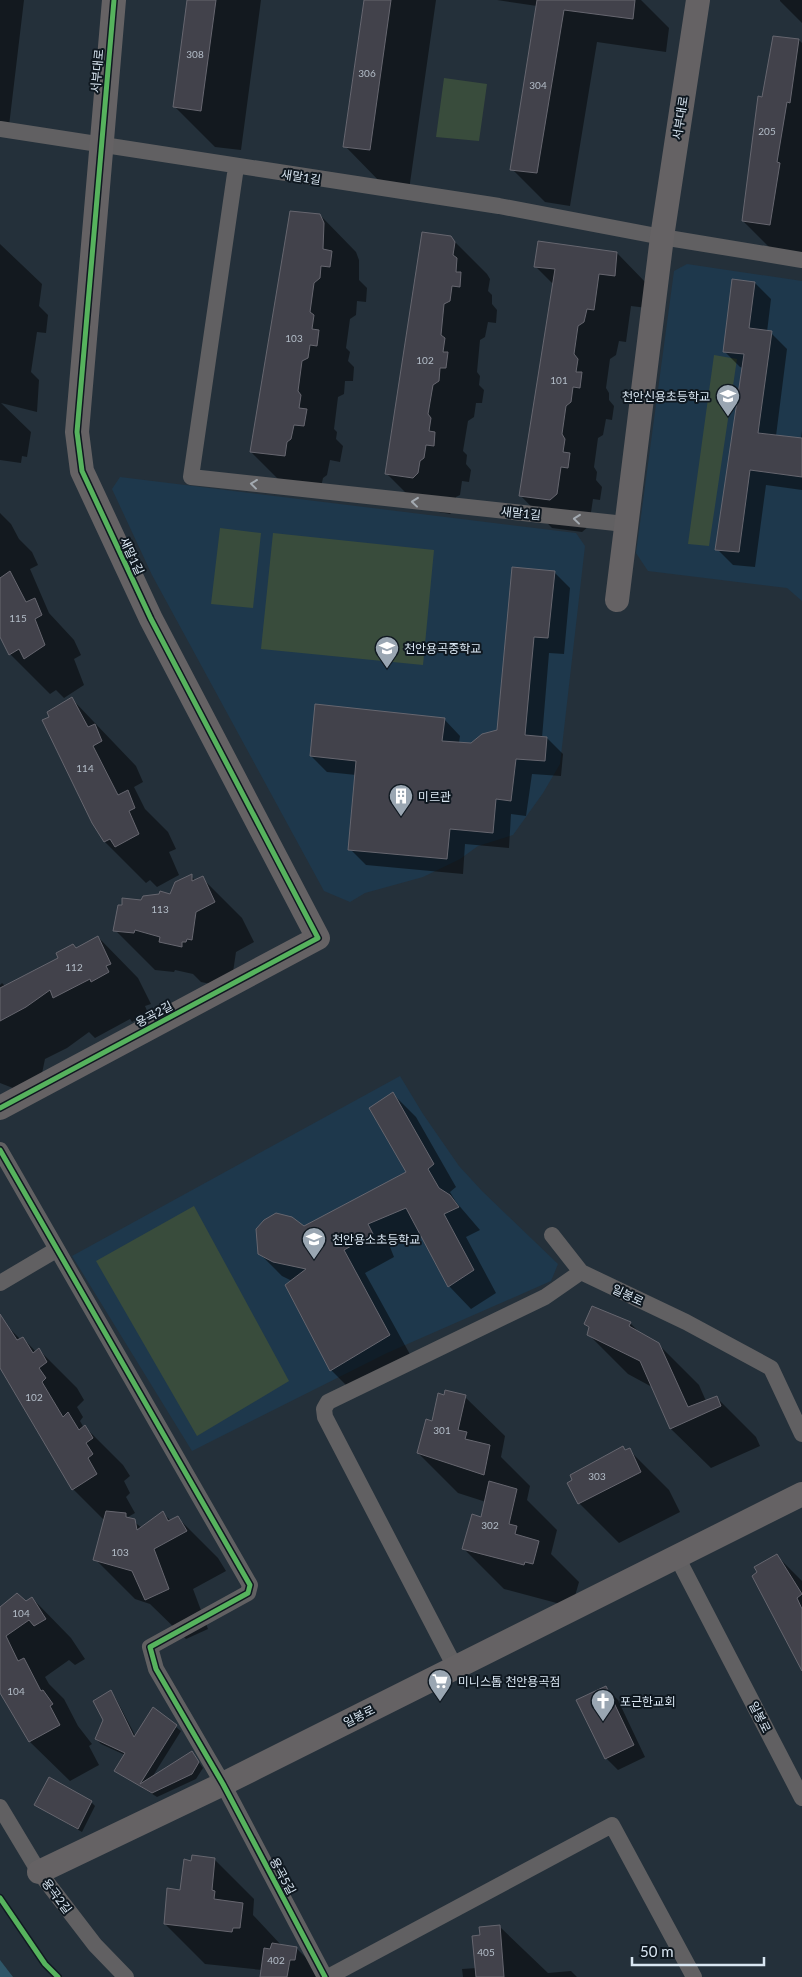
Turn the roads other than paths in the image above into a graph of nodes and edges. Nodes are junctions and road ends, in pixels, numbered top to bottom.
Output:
1 (114, 0) edge
2 (698, 0) edge
3 (0, 129) edge
4 (100, 144) junction
5 (236, 167) junction
6 (662, 237) junction
7 (802, 260) edge
8 (626, 524) junction
9 (617, 600) dead end
10 (318, 938) joint
11 (0, 1108) edge
12 (0, 1150) edge
13 (552, 1235) dead end
14 (56, 1250) junction
15 (581, 1272) junction
16 (0, 1283) edge
17 (802, 1434) edge
18 (802, 1494) edge
19 (677, 1557) junction
20 (455, 1667) junction
21 (223, 1784) junction
22 (802, 1798) edge
23 (0, 1807) edge
24 (39, 1872) junction
25 (126, 1977) edge
26 (327, 1977) edge
27 (694, 1977) edge

1 - 4 street, 서부대로
2 - 6 street, 서부대로
3 - 4 street, 새말1길
4 - 5 street, 새말1길
4 - 10 street, 새말1길
5 - 6 street, 새말1길
8 -> 5 street, 새말1길
6 - 7 street, 새말1길
6 - 8 street
8 - 9 street
10 - 11 street, 용곡2길
12 - 14 street
13 - 15 street
14 - 16 street
14 - 21 street, 용곡5길
15 - 17 street, 일봉로
15 - 20 street
18 - 19 street, 일봉로
19 - 20 street, 일봉로
19 - 22 street, 일봉로
20 - 21 street, 일봉로
21 - 24 street, 일봉로
21 - 26 street, 용곡5길
23 - 24 street, 용곡2길
24 - 25 street, 용곡2길
26 - 27 street, 용곡5길

